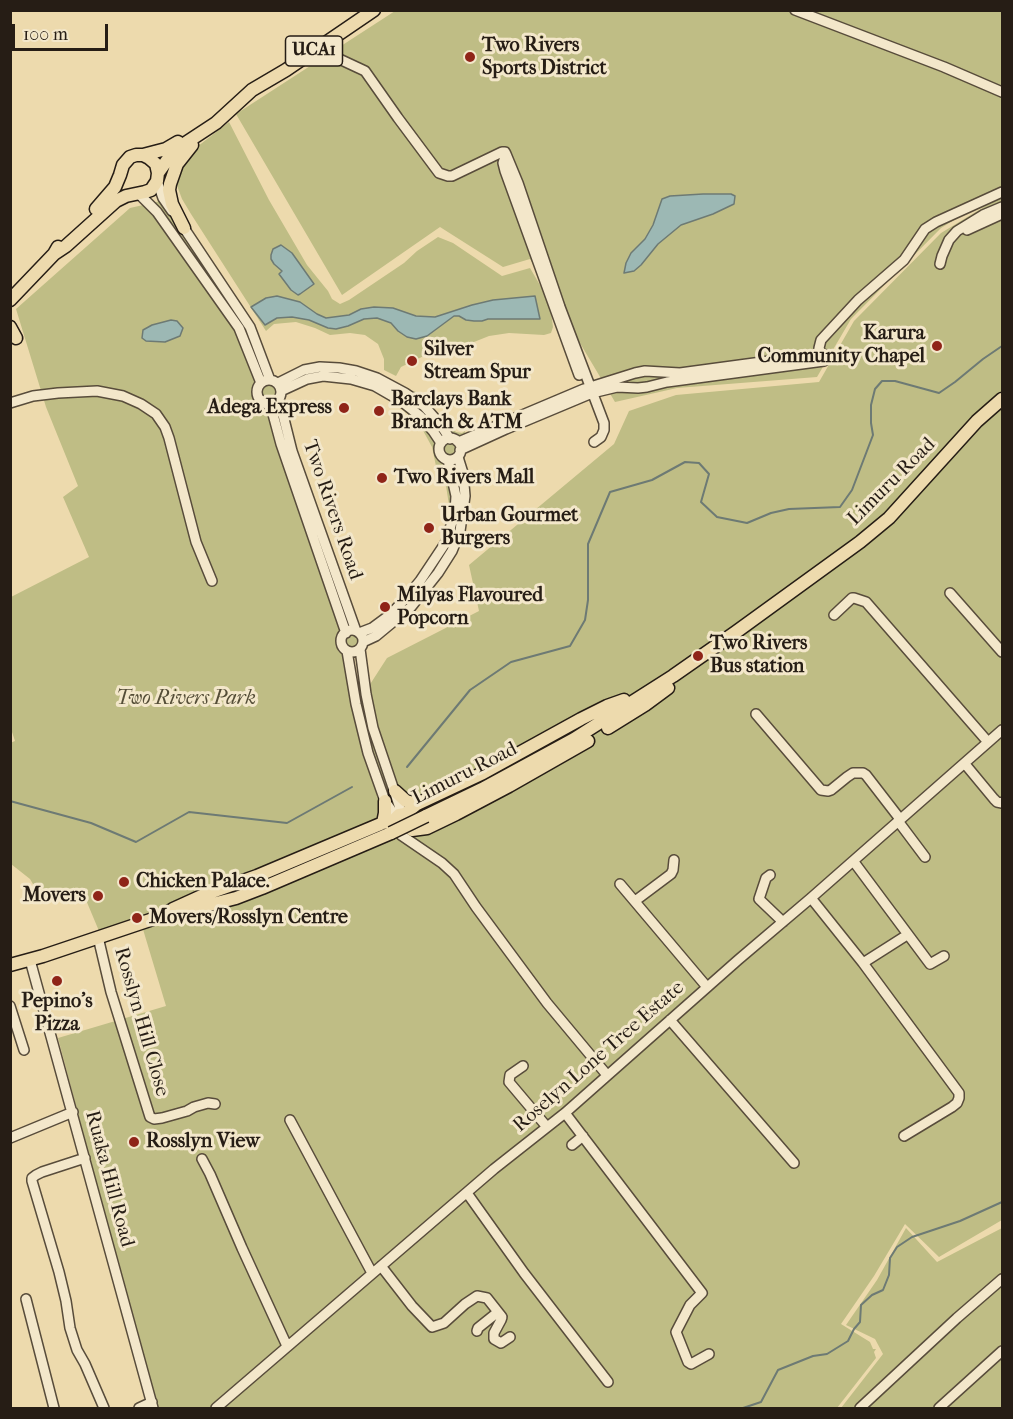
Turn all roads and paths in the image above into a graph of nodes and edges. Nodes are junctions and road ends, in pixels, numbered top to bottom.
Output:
1 (374, 10) edge
2 (795, 10) edge
3 (324, 44) junction
4 (252, 90) junction
5 (1002, 92) edge
6 (202, 132) junction
7 (143, 155) junction
8 (120, 175) junction
9 (158, 177) junction
10 (1002, 192) edge
11 (136, 193) junction
12 (1002, 207) edge
13 (1002, 214) edge
14 (174, 215) junction
15 (165, 223) junction
16 (184, 228) junction
17 (54, 254) junction
18 (215, 285) junction
19 (10, 300) edge
20 (821, 354) junction
21 (273, 390) junction
22 (588, 391) junction
23 (1002, 399) edge
24 (10, 403) edge
25 (452, 448) junction
26 (212, 580) dead end
27 (950, 593) dead end
28 (834, 615) dead end
29 (743, 627) junction
30 (357, 637) junction
31 (347, 651) junction
32 (1002, 652) edge
33 (698, 658) junction
34 (756, 714) dead end
35 (1002, 730) edge
36 (988, 742) junction
37 (965, 764) junction
38 (393, 787) junction
39 (380, 788) junction
40 (385, 801) joint
41 (1002, 804) edge
42 (422, 811) junction
43 (899, 820) junction
44 (397, 824) junction
45 (925, 857) dead end
46 (674, 860) dead end
47 (854, 861) junction
48 (770, 875) dead end
49 (620, 884) dead end
50 (811, 898) junction
51 (634, 901) junction
52 (164, 915) junction
53 (783, 922) junction
54 (907, 935) junction
55 (98, 937) junction
56 (944, 956) dead end
57 (30, 960) junction
58 (863, 963) junction
59 (10, 965) edge
60 (707, 987) junction
61 (10, 1006) edge
62 (670, 1020) junction
63 (24, 1050) dead end
64 (523, 1066) dead end
65 (607, 1076) junction
66 (215, 1104) dead end
67 (73, 1112) junction
68 (565, 1113) junction
69 (290, 1120) dead end
70 (547, 1127) junction
71 (583, 1136) junction
72 (904, 1136) dead end
73 (10, 1138) edge
74 (572, 1145) dead end
75 (85, 1158) junction
76 (202, 1159) dead end
77 (794, 1163) dead end
78 (467, 1193) junction
79 (381, 1266) junction
80 (372, 1273) junction
81 (1002, 1279) edge
82 (26, 1299) dead end
83 (498, 1312) junction
84 (477, 1331) dead end
85 (510, 1337) dead end
86 (287, 1346) junction
87 (1002, 1351) edge
88 (710, 1354) dead end
89 (608, 1382) dead end
90 (152, 1405) edge
91 (54, 1408) edge
92 (104, 1408) edge
93 (139, 1408) edge
94 (216, 1408) edge
95 (860, 1408) edge
96 (939, 1408) edge

1 - 3 main road, UCA1
2 - 5 street
3 - 4 main road, UCA1
3 - 22 street
4 - 6 main road, UCA1
4 - 7 main road, UCA1
6 - 9 main road, UCA1
6 - 16 main road
7 - 8 main road
7 - 9 main road
8 - 11 main road
8 - 17 main road
9 - 11 main road
9 - 14 street, Two Rivers Road
10 - 20 street
11 - 15 street, Two Rivers Road
11 - 17 main road
12 - 13 street
14 - 15 street
14 - 16 street, Two Rivers Road
15 - 18 street, Two Rivers Road
16 - 18 street, Two Rivers Road
17 - 19 main road
18 - 21 street, Two Rivers Road
20 - 22 street
20 - 22 street
21 - 25 street
21 - 30 street, Two Rivers Road
22 - 25 street
23 - 29 main road, Limuru Road
24 - 26 street
25 - 30 street
27 - 32 street
28 - 36 street
29 - 33 main road, Limuru Road
29 - 44 main road, Limuru Road
30 - 31 street
30 - 31 street
30 - 38 street, Two Rivers Road
31 - 39 street
33 - 42 main road, Limuru Road
33 - 42 main road, Limuru Road
34 - 43 street
35 - 36 street, Roselyn Lone Tree Estate
36 - 37 street, Roselyn Lone Tree Estate
37 - 41 street
37 - 43 street, Roselyn Lone Tree Estate
38 - 39 street
38 - 42 main road
38 - 44 street, Two Rivers Road
39 - 40 street
40 - 44 main road
42 - 44 main road, Limuru Road, bridge
42 - 44 main road, Limuru Road
43 - 45 street
43 - 47 street, Roselyn Lone Tree Estate
44 - 52 main road, Limuru Road
44 - 52 main road, Limuru Road
44 - 65 street
46 - 51 street
47 - 50 street, Roselyn Lone Tree Estate
47 - 54 street
48 - 53 street
49 - 51 street
50 - 53 street, Roselyn Lone Tree Estate
50 - 58 street
51 - 60 street
52 - 55 main road, Limuru Road
53 - 60 street, Roselyn Lone Tree Estate
54 - 56 street
54 - 58 street
55 - 57 main road, Limuru Road
55 - 66 street, Rosslyn Hill Close
57 - 59 main road, Limuru Road
57 - 67 street, Ruaka Hill Road
58 - 72 street
60 - 62 street, Roselyn Lone Tree Estate
61 - 63 street
62 - 65 street, Roselyn Lone Tree Estate
62 - 77 street
64 - 70 street
65 - 68 street, Roselyn Lone Tree Estate
67 - 73 street
67 - 75 street, Ruaka Hill Road
68 - 70 street, Roselyn Lone Tree Estate
68 - 71 street
69 - 80 street
70 - 78 street, Roselyn Lone Tree Estate
71 - 74 street
71 - 88 street
75 - 90 street, Ruaka Hill Road
75 - 92 street
76 - 86 street
78 - 79 street, Roselyn Lone Tree Estate
78 - 89 street
79 - 80 street, Roselyn Lone Tree Estate
79 - 83 street
80 - 86 street, Roselyn Lone Tree Estate
81 - 95 street
82 - 91 street
83 - 84 street
83 - 85 street
86 - 94 street, Roselyn Lone Tree Estate
87 - 96 street
90 - 93 street

